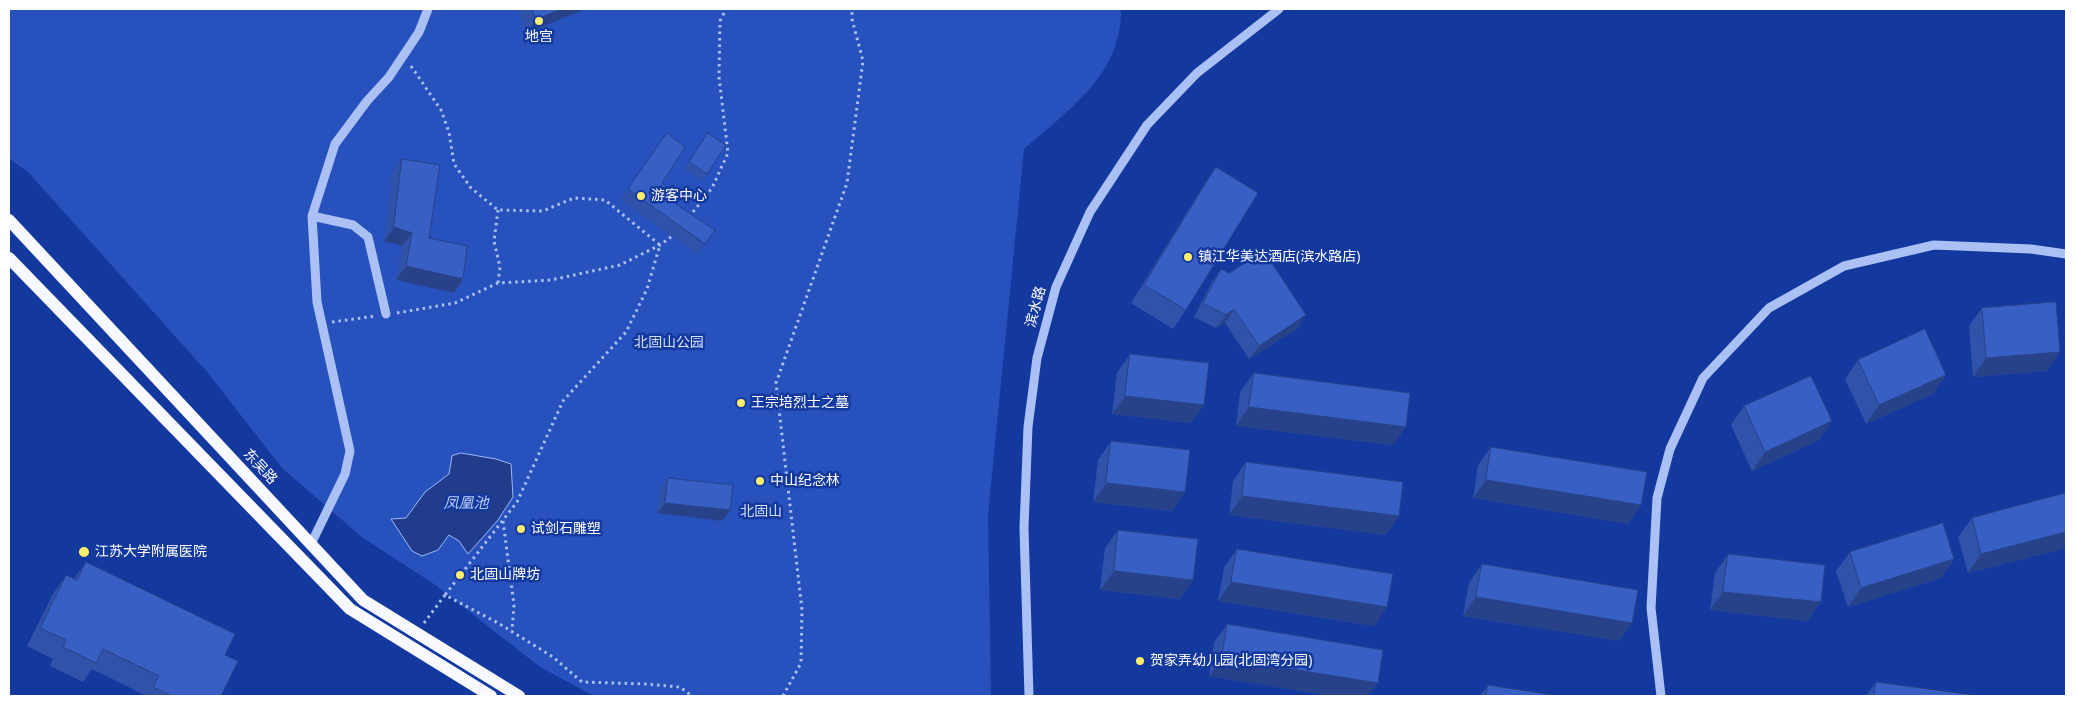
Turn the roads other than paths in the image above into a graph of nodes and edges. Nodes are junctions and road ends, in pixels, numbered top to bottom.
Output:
1 (428, 9) edge
2 (1279, 9) edge
3 (312, 216) junction
4 (9, 220) edge
5 (2066, 254) edge
6 (9, 258) edge
7 (386, 314) road end
8 (311, 544) junction
9 (491, 696) edge
10 (519, 696) edge
11 (1029, 696) edge
12 (1661, 696) edge

1 - 3 street
2 - 11 street, 滨水路
3 - 7 street
3 - 8 street
4 - 8 main road, 东吴路
5 - 12 street
6 - 9 main road
8 - 10 main road, 东吴路

